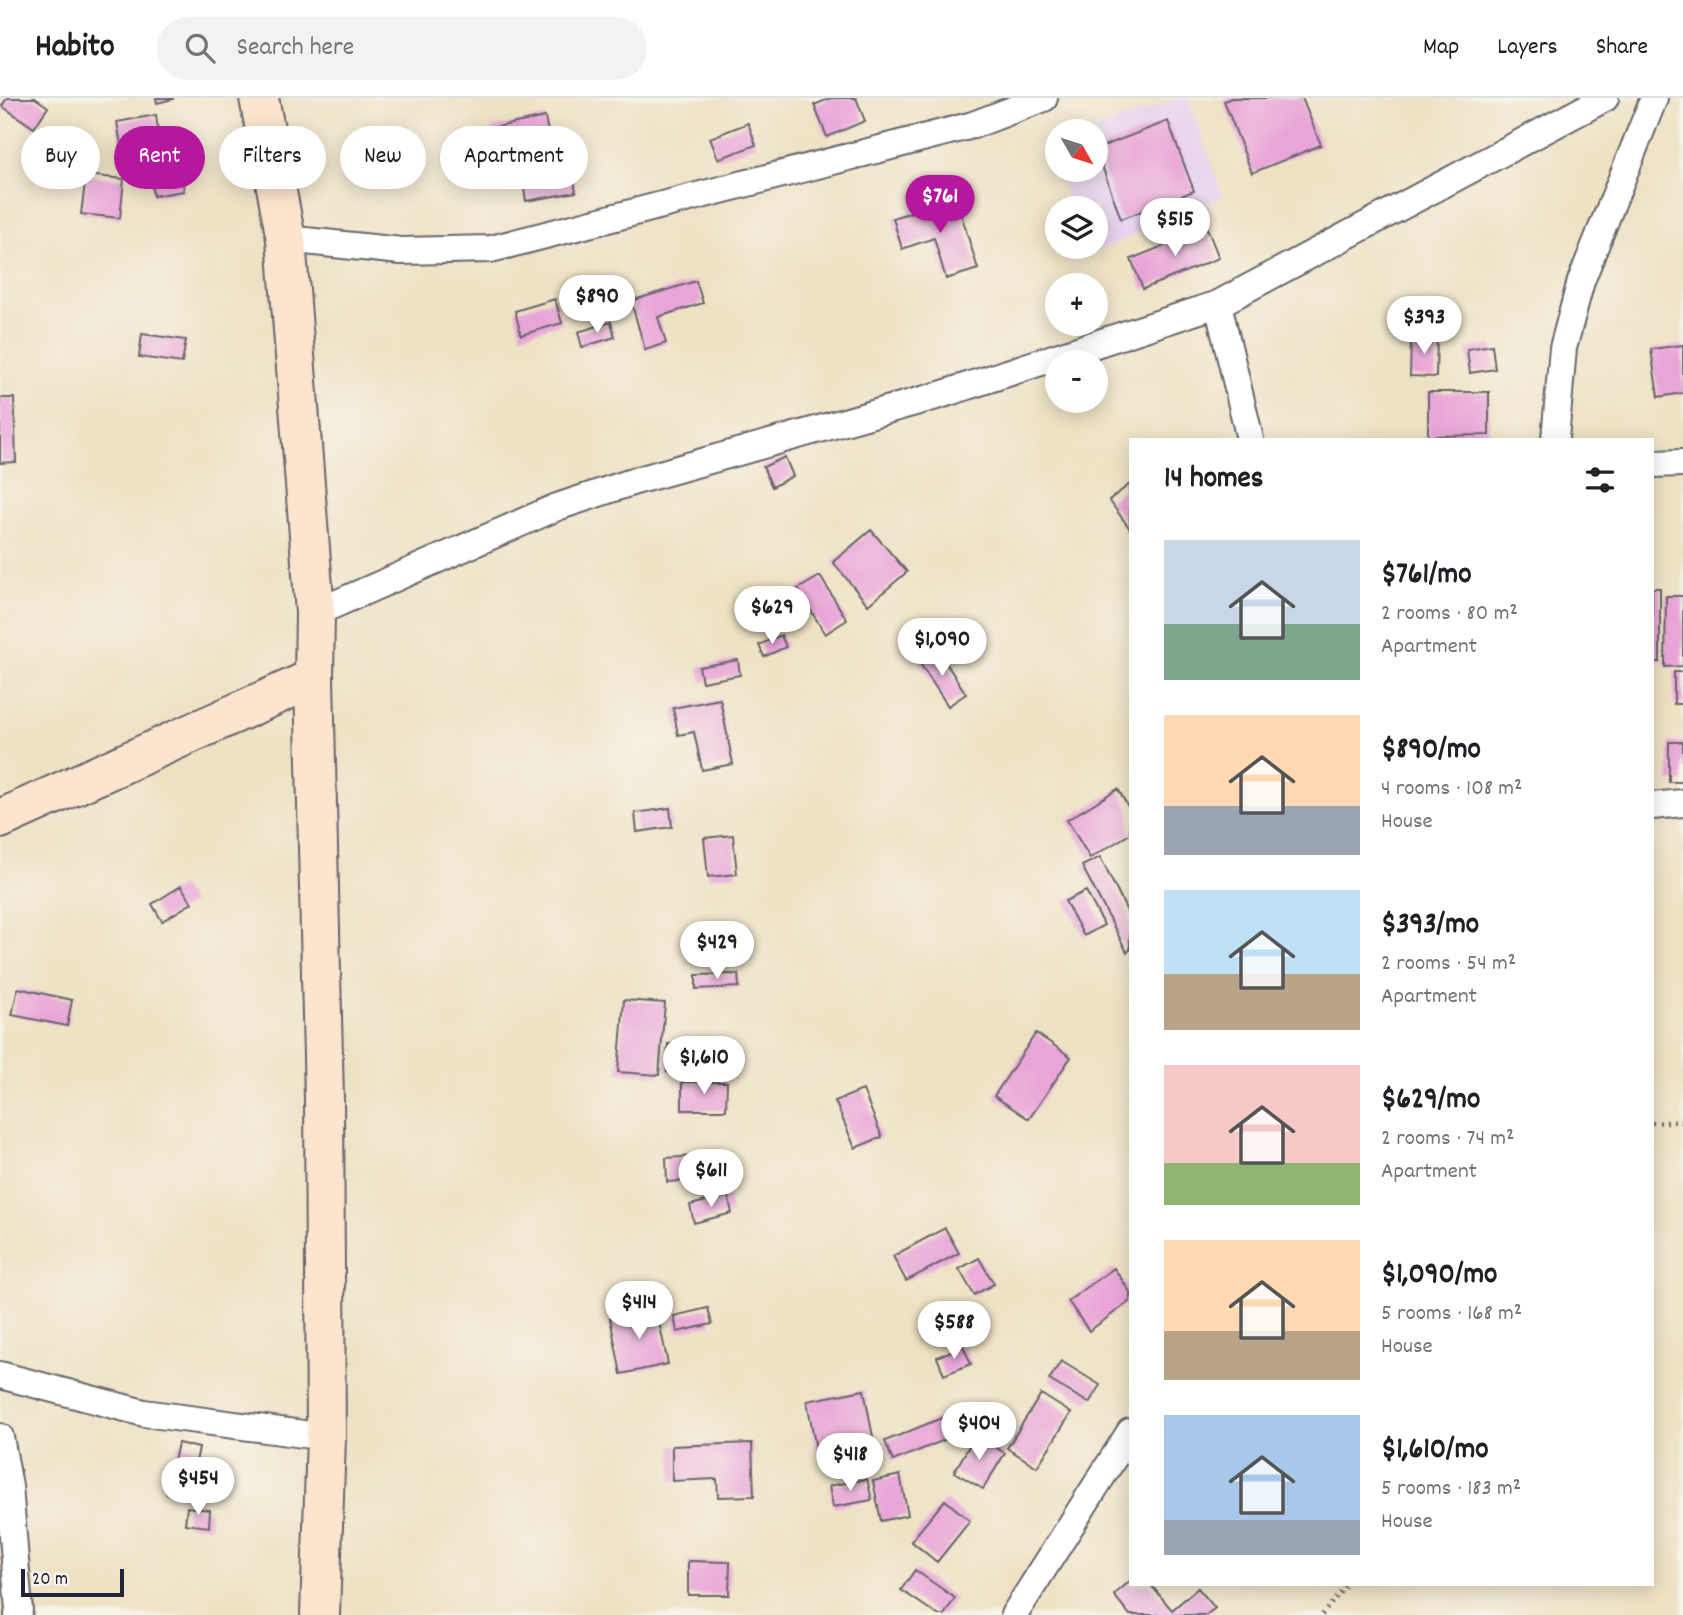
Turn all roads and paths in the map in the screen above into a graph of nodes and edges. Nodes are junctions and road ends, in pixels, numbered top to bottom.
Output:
1 (259, 98) edge
2 (1044, 98) edge
3 (1605, 98) edge
4 (1654, 98) edge
5 (286, 239) junction
6 (1218, 304) junction
7 (1250, 438) edge
8 (1555, 438) edge
9 (1683, 463) edge
10 (1654, 464) edge
11 (315, 613) junction
12 (314, 678) junction
13 (1683, 803) edge
14 (1654, 806) edge
15 (0, 819) edge
16 (1683, 1121) edge
17 (1654, 1123) edge
18 (0, 1375) edge
19 (1129, 1434) edge
20 (0, 1437) edge
21 (326, 1437) junction
22 (1345, 1586) edge
23 (18, 1615) edge
24 (320, 1615) edge
25 (1014, 1615) edge
26 (1322, 1615) edge

1 - 5 main road
2 - 5 street
3 - 6 street
4 - 8 street
5 - 11 main road
6 - 7 street
6 - 11 street
9 - 10 street
11 - 12 main road
12 - 15 main road
12 - 21 main road
13 - 14 street
16 - 17 path
18 - 21 street
19 - 25 street
20 - 23 street
21 - 24 main road
22 - 26 path

